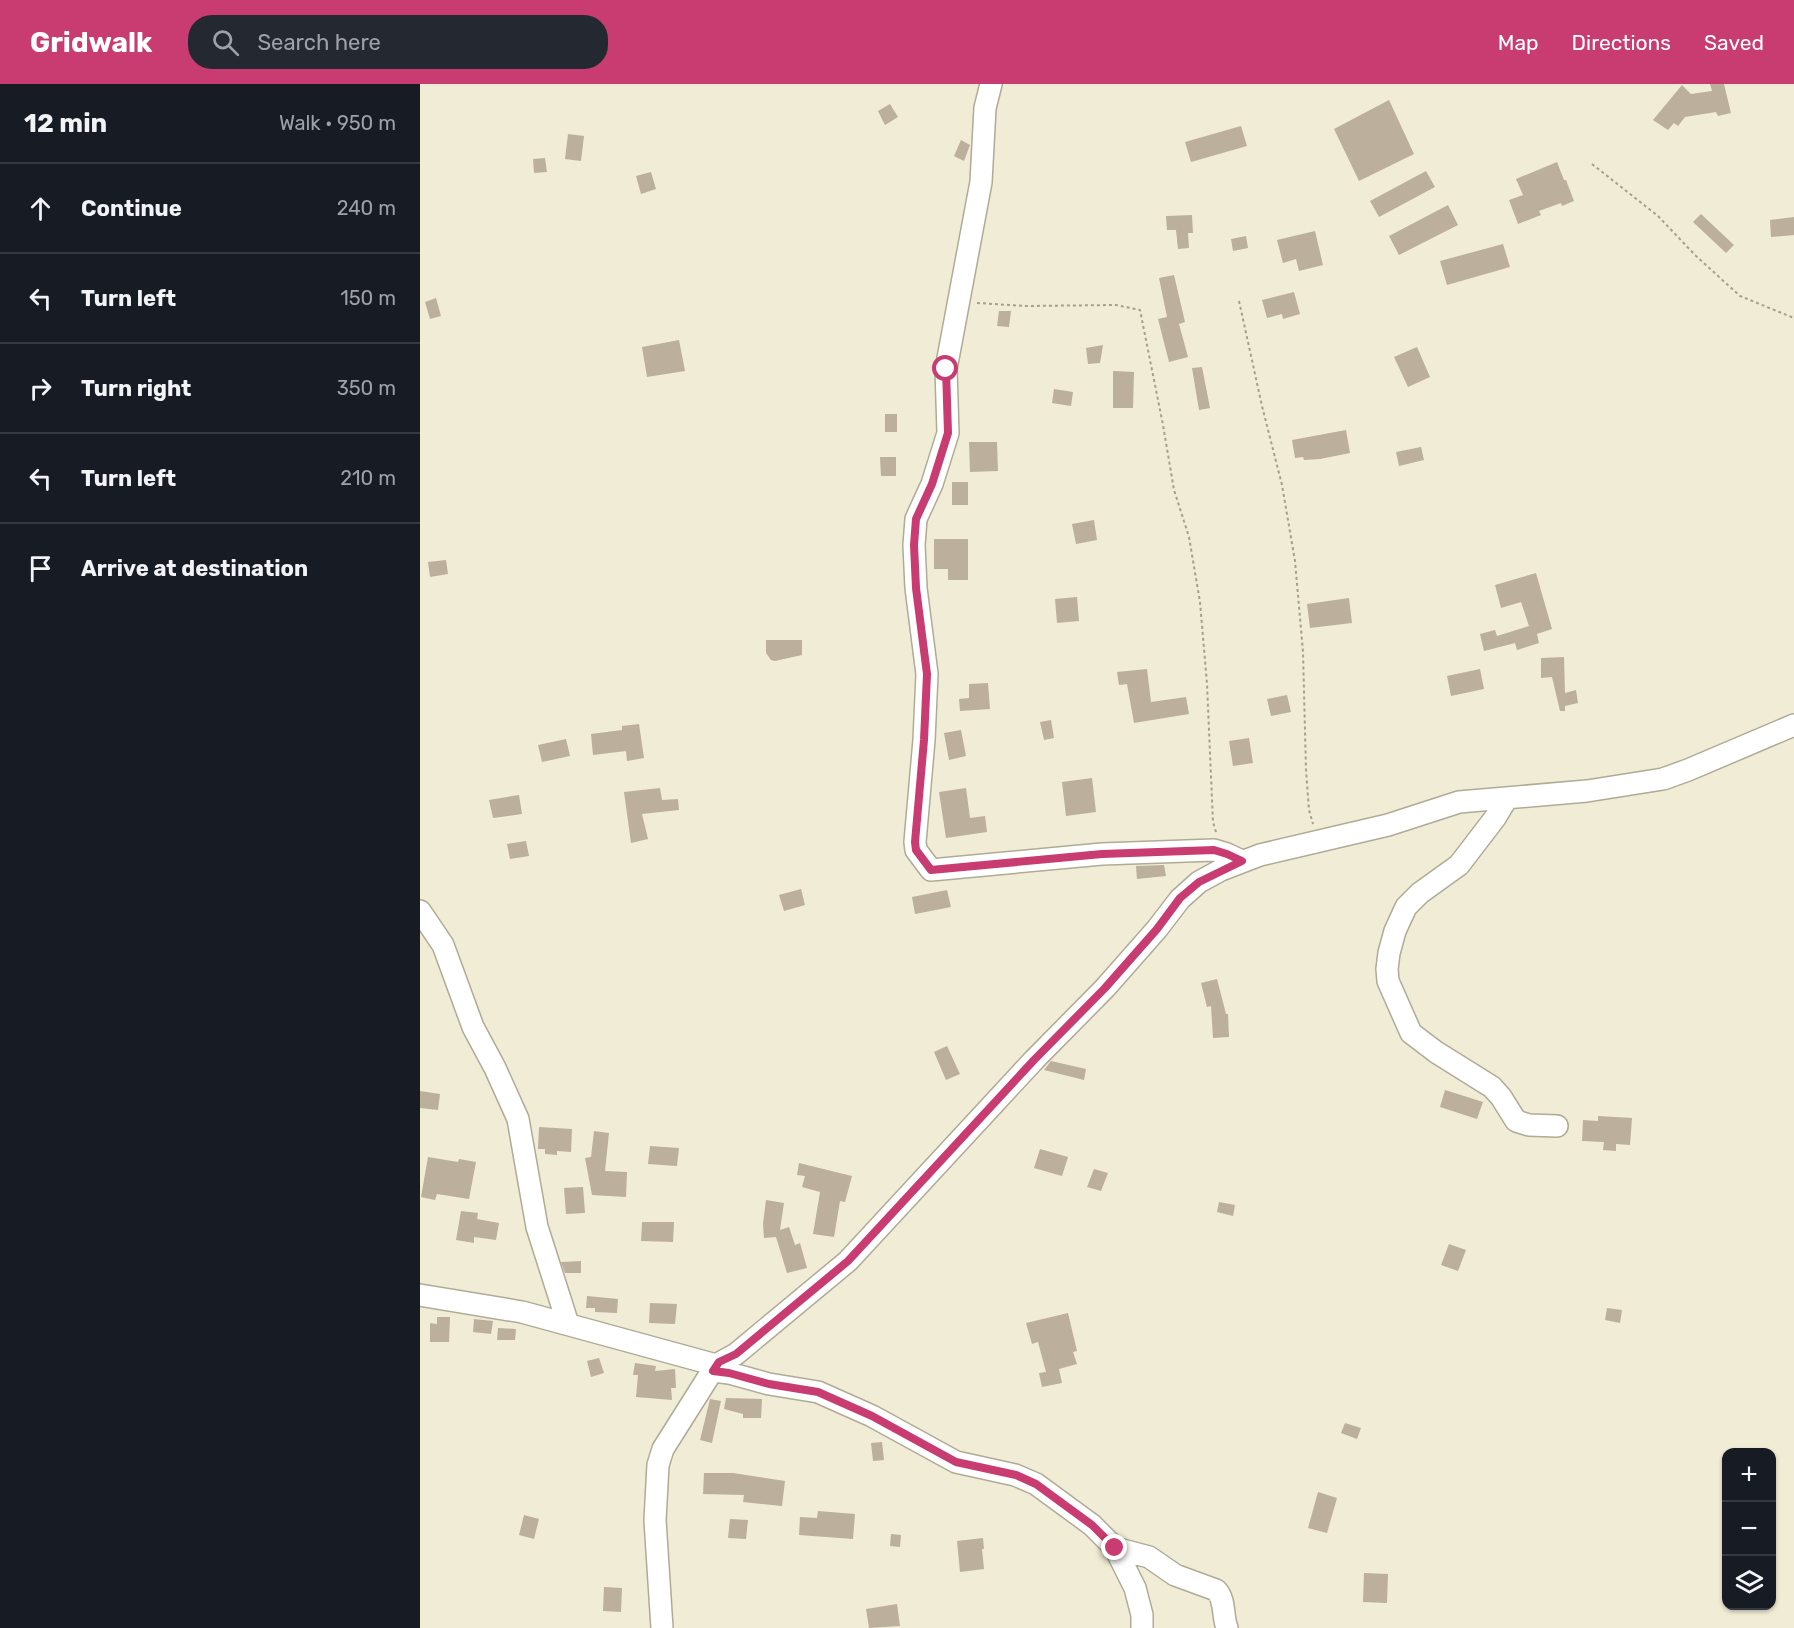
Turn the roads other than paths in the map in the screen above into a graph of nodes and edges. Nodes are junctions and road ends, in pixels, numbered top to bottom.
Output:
1 (991, 84) edge
2 (1794, 725) edge
3 (1507, 798) junction
4 (1234, 857) junction
5 (420, 911) edge
6 (1557, 1126) dead end
7 (420, 1295) edge
8 (568, 1324) junction
9 (714, 1368) junction
10 (1115, 1548) junction
11 (662, 1628) edge
12 (1142, 1628) edge
13 (1227, 1628) edge

1 - 4 street
2 - 3 street
3 - 4 street
3 - 6 street
4 - 9 street
5 - 8 street
7 - 8 street
8 - 9 street
9 - 10 street
9 - 11 street
10 - 12 street
10 - 13 street

